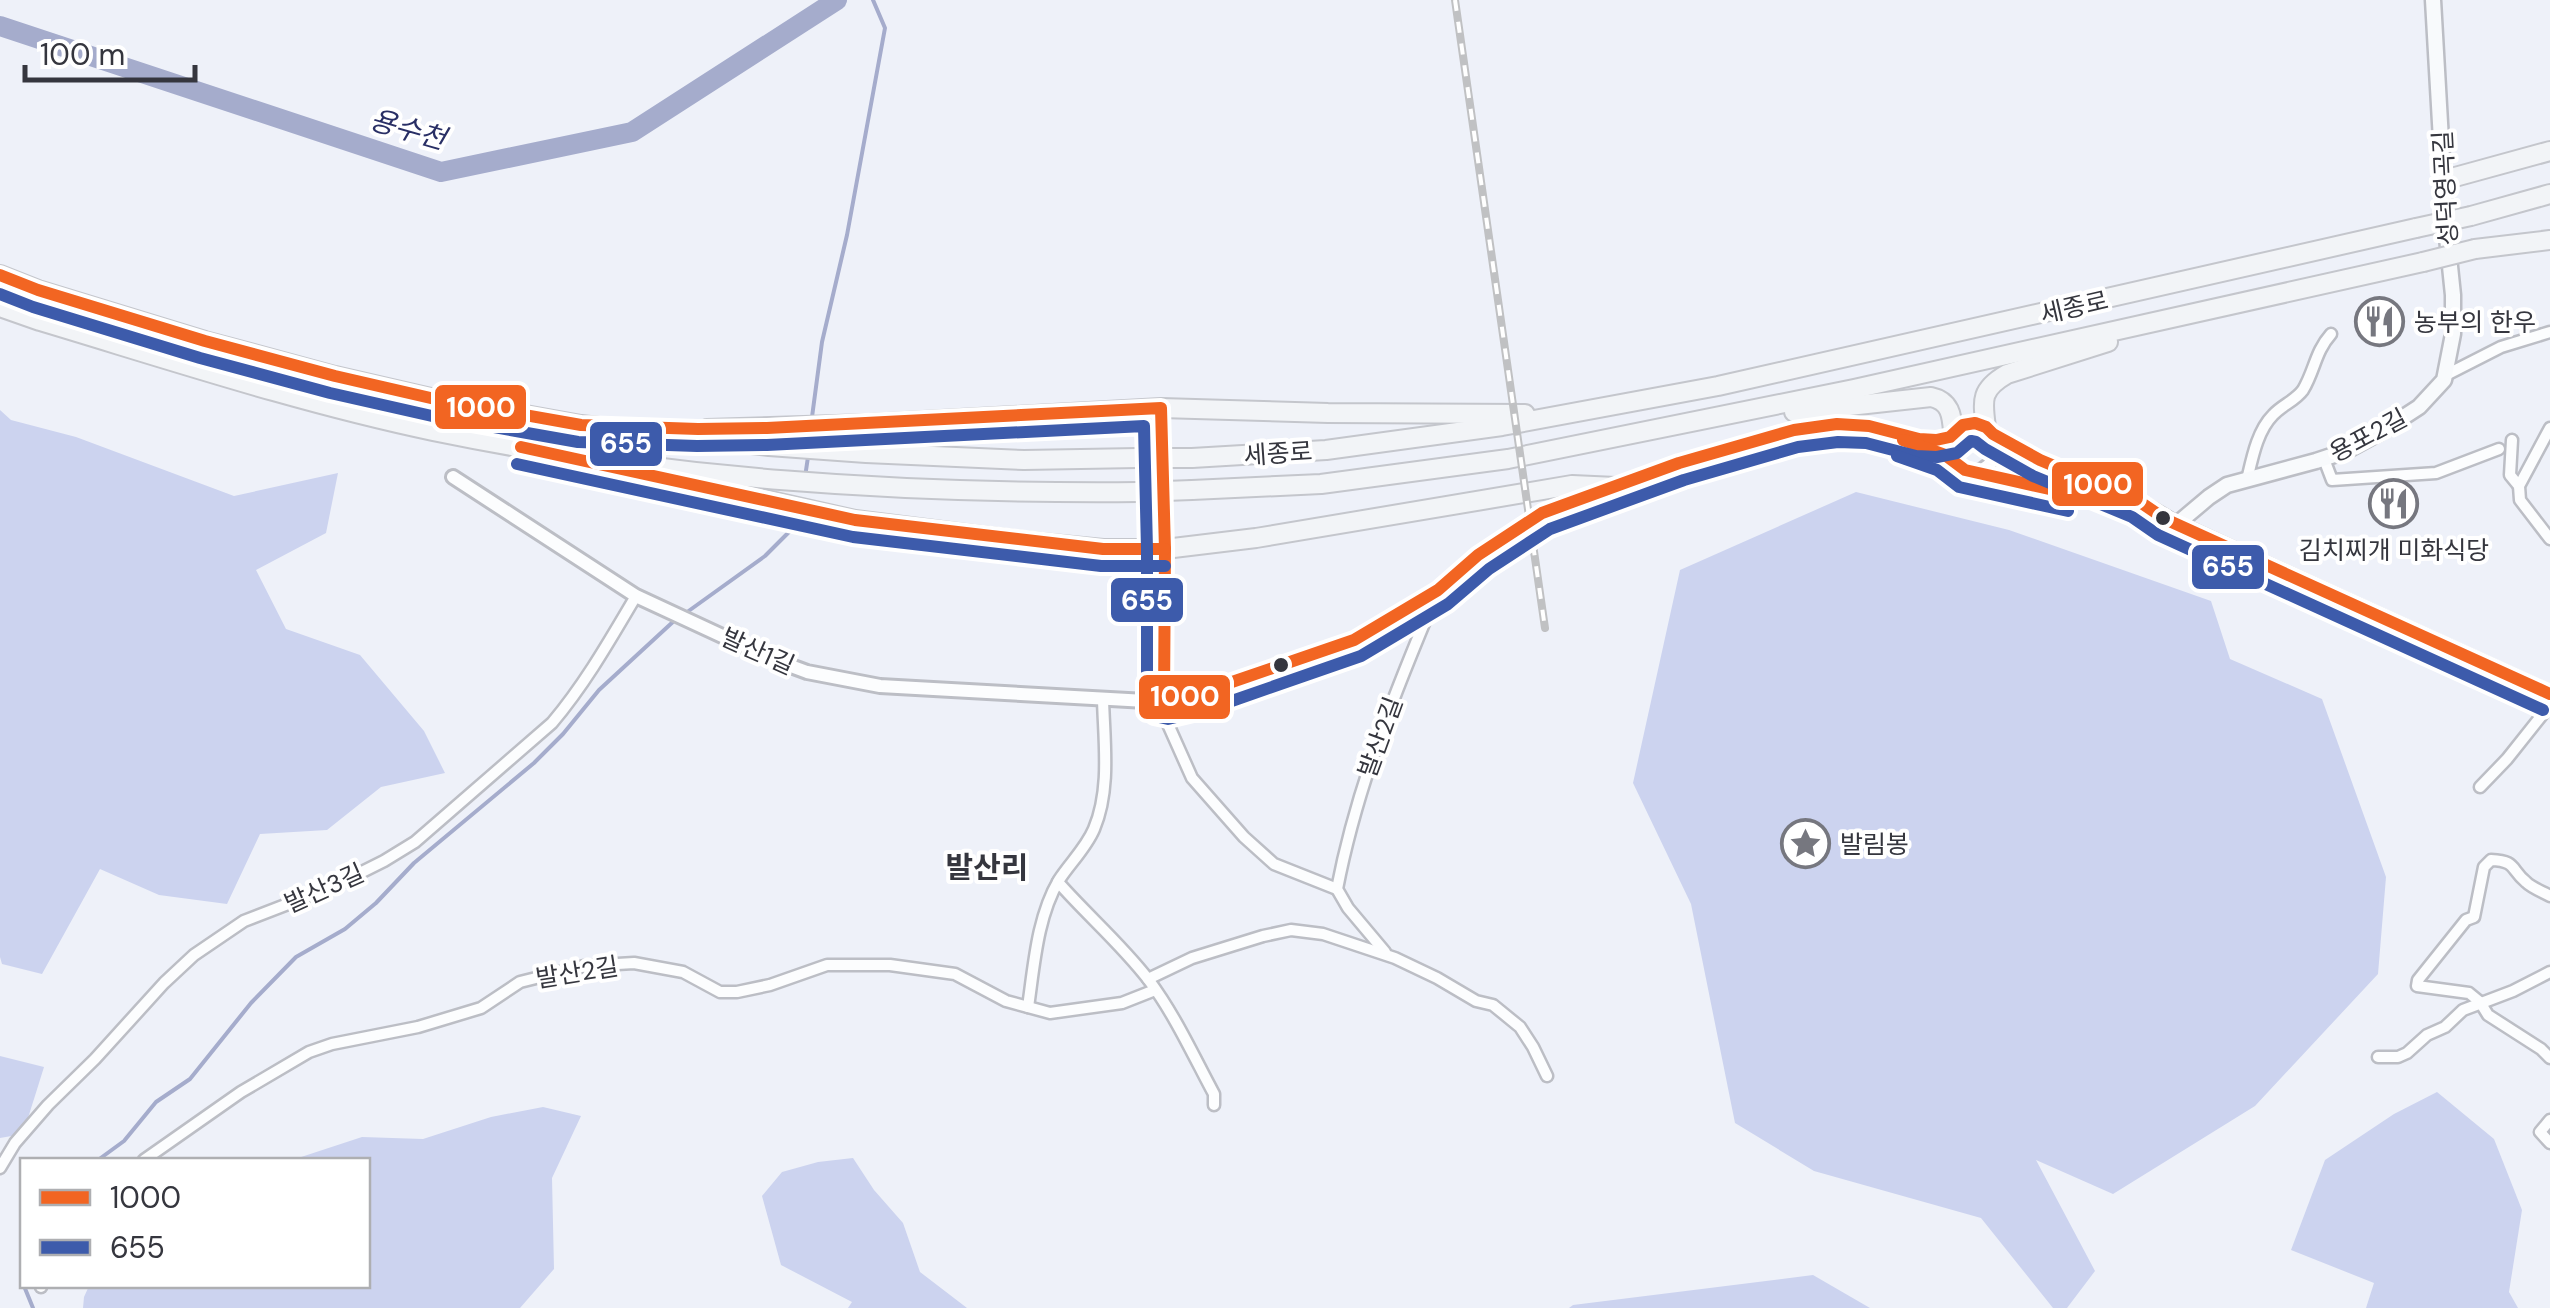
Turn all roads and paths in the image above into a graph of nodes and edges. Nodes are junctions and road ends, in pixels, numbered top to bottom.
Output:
1 (2432, 0) edge
2 (2550, 150) edge
3 (2444, 180) junction
4 (2550, 194) edge
5 (2550, 238) edge
6 (0, 275) edge
7 (2231, 304) junction
8 (0, 307) edge
9 (2550, 332) edge
10 (2330, 334) dead end
11 (2446, 375) junction
12 (1161, 408) junction
13 (1565, 415) junction
14 (1718, 418) junction
15 (1869, 426) junction
16 (2550, 428) edge
17 (1990, 430) junction
18 (1951, 435) junction
19 (768, 437) junction
20 (2512, 440) dead end
21 (2499, 448) dead end
22 (1949, 458) junction
23 (2324, 458) junction
24 (1978, 472) junction
25 (453, 477) dead end
26 (2247, 480) junction
27 (2518, 486) junction
28 (1616, 487) junction
29 (766, 489) junction
30 (2171, 522) junction
31 (2550, 540) edge
32 (1165, 549) junction
33 (1438, 590) junction
34 (636, 596) junction
35 (2550, 694) edge
36 (1103, 699) junction
37 (1164, 702) junction
38 (2550, 705) edge
39 (2480, 786) dead end
40 (1058, 882) junction
41 (1337, 890) junction
42 (2550, 896) edge
43 (1394, 958) junction
44 (2550, 972) edge
45 (1148, 978) junction
46 (1155, 990) junction
47 (2480, 1002) junction
48 (1028, 1007) junction
49 (2378, 1057) dead end
50 (2550, 1058) edge
51 (1547, 1076) dead end
52 (1214, 1105) dead end
53 (2550, 1120) edge
54 (2550, 1143) edge
55 (147, 1158) edge
56 (0, 1168) edge

1 - 3 main road, 성덕영곡길
2 - 3 highway
3 - 11 main road, 성덕영곡길
4 - 13 highway, 세종로, bridge
5 - 7 highway, 세종로, bridge
6 - 19 highway, 세종로
7 - 14 highway, 세종로
7 - 17 highway
8 - 29 highway, 세종로
9 - 11 street, 용포2길
10 - 26 street
11 - 23 main road, 용포2길
12 - 13 highway
12 - 19 highway
12 - 32 street
13 - 19 highway, 세종로, bridge
14 - 18 highway
14 - 29 highway, 세종로, bridge
15 - 18 street
15 - 22 street
15 - 28 street, 발산1길
16 - 27 street
17 - 18 street
17 - 24 street
17 - 30 street
18 - 22 street
20 - 27 street
21 - 23 street
22 - 24 street
23 - 26 main road, 용포2길
24 - 30 street
25 - 34 street, 발산1길
26 - 30 main road, 용포2길
27 - 31 street
28 - 32 highway
28 - 33 street, 발산1길
29 - 32 highway
30 - 35 main road
32 - 37 street
33 - 37 street, 발산1길
33 - 41 street, 발산2길
34 - 36 street, 발산1길
34 - 56 street, 발산3길
36 - 37 street, 발산1길
36 - 40 street
37 - 41 street
38 - 39 street
40 - 45 street
40 - 48 street
41 - 43 street
42 - 47 street
43 - 45 street
43 - 51 street
44 - 47 street
45 - 46 street
46 - 48 street, 발산2길
46 - 52 street
47 - 49 street
47 - 50 street
48 - 55 street, 발산2길
53 - 54 street

